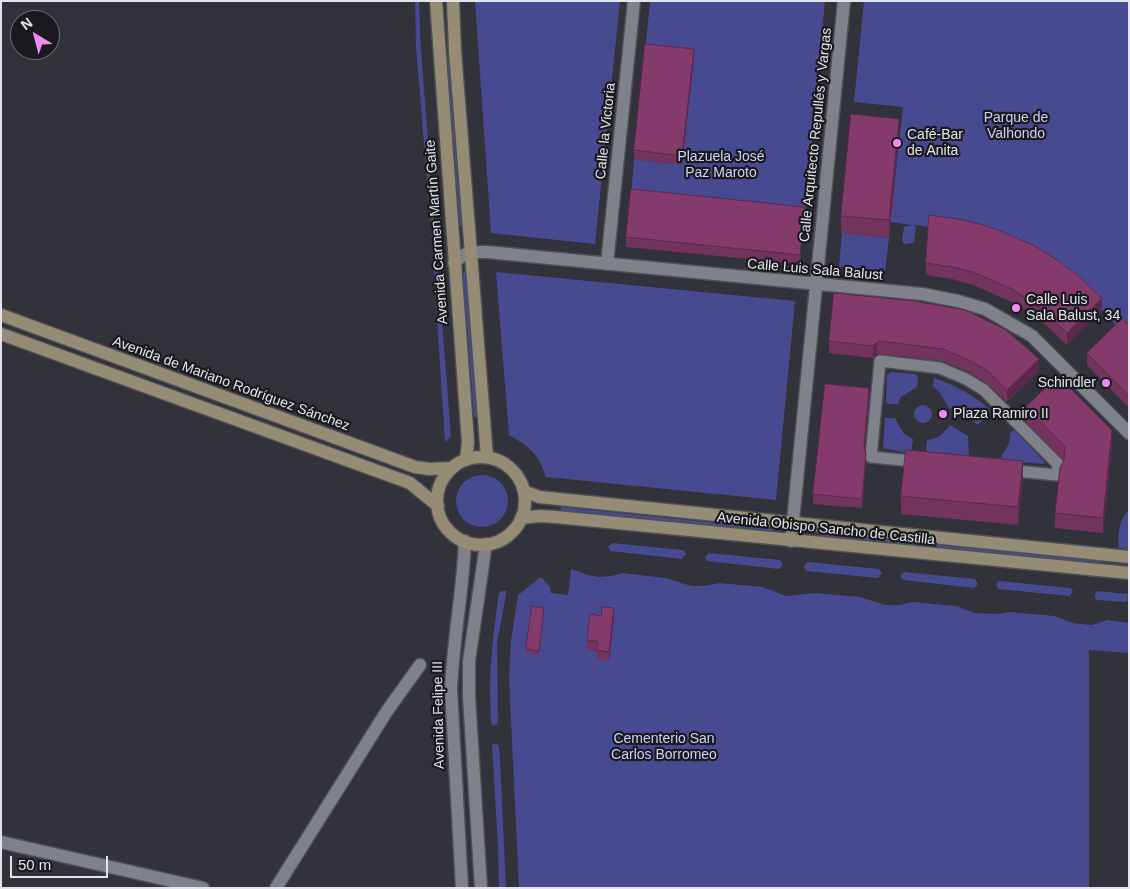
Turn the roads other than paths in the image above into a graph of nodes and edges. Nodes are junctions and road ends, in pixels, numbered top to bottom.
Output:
1 (436, 1) edge
2 (453, 1) edge
3 (634, 1) edge
4 (844, 1) edge
5 (472, 252) junction
6 (454, 263) junction
7 (607, 264) junction
8 (816, 285) junction
9 (1, 315) edge
10 (1, 334) edge
11 (880, 365) joint
12 (1129, 433) edge
13 (487, 457) junction
14 (466, 460) junction
15 (452, 468) junction
16 (524, 491) junction
17 (438, 506) junction
18 (521, 518) junction
19 (793, 523) junction
20 (465, 541) junction
21 (791, 541) junction
22 (486, 544) junction
23 (1129, 556) edge
24 (1129, 573) edge
25 (420, 664) dead end
26 (1, 842) edge
27 (203, 888) edge
28 (276, 888) edge
29 (462, 888) edge
30 (481, 888) edge

1 - 6 main road, Avenida Carmen Martín Gaite
2 - 5 main road
3 - 7 street, Calle la Victoria
4 - 8 street, Calle Arquitecto Repullés y Vargas
5 - 6 street
5 - 7 street, Calle Luis Sala Balust
5 - 13 main road
6 - 14 main road, Avenida Carmen Martín Gaite
7 - 8 street, Calle Luis Sala Balust
8 - 12 street, Calle Luis Sala Balust
8 - 19 street, Calle Arquitecto Repullés y Vargas
9 - 15 main road, Avenida de Mariano Rodríguez Sánchez
10 - 17 main road
11 - 11 street
13 - 14 main road
13 - 16 main road
14 - 15 main road
15 - 17 main road
16 - 18 main road
16 - 19 main road, Avenida Obispo Sancho de Castilla
17 - 20 main road
18 - 21 main road, Avenida Obispo Sancho de Castilla
18 - 22 main road
19 - 21 street, Calle Arquitecto Repullés y Vargas
19 - 23 main road, Avenida Obispo Sancho de Castilla
20 - 22 main road
20 - 29 street, Avenida Felipe III
21 - 24 main road, Avenida Obispo Sancho de Castilla
22 - 30 street
25 - 28 street
26 - 27 street

